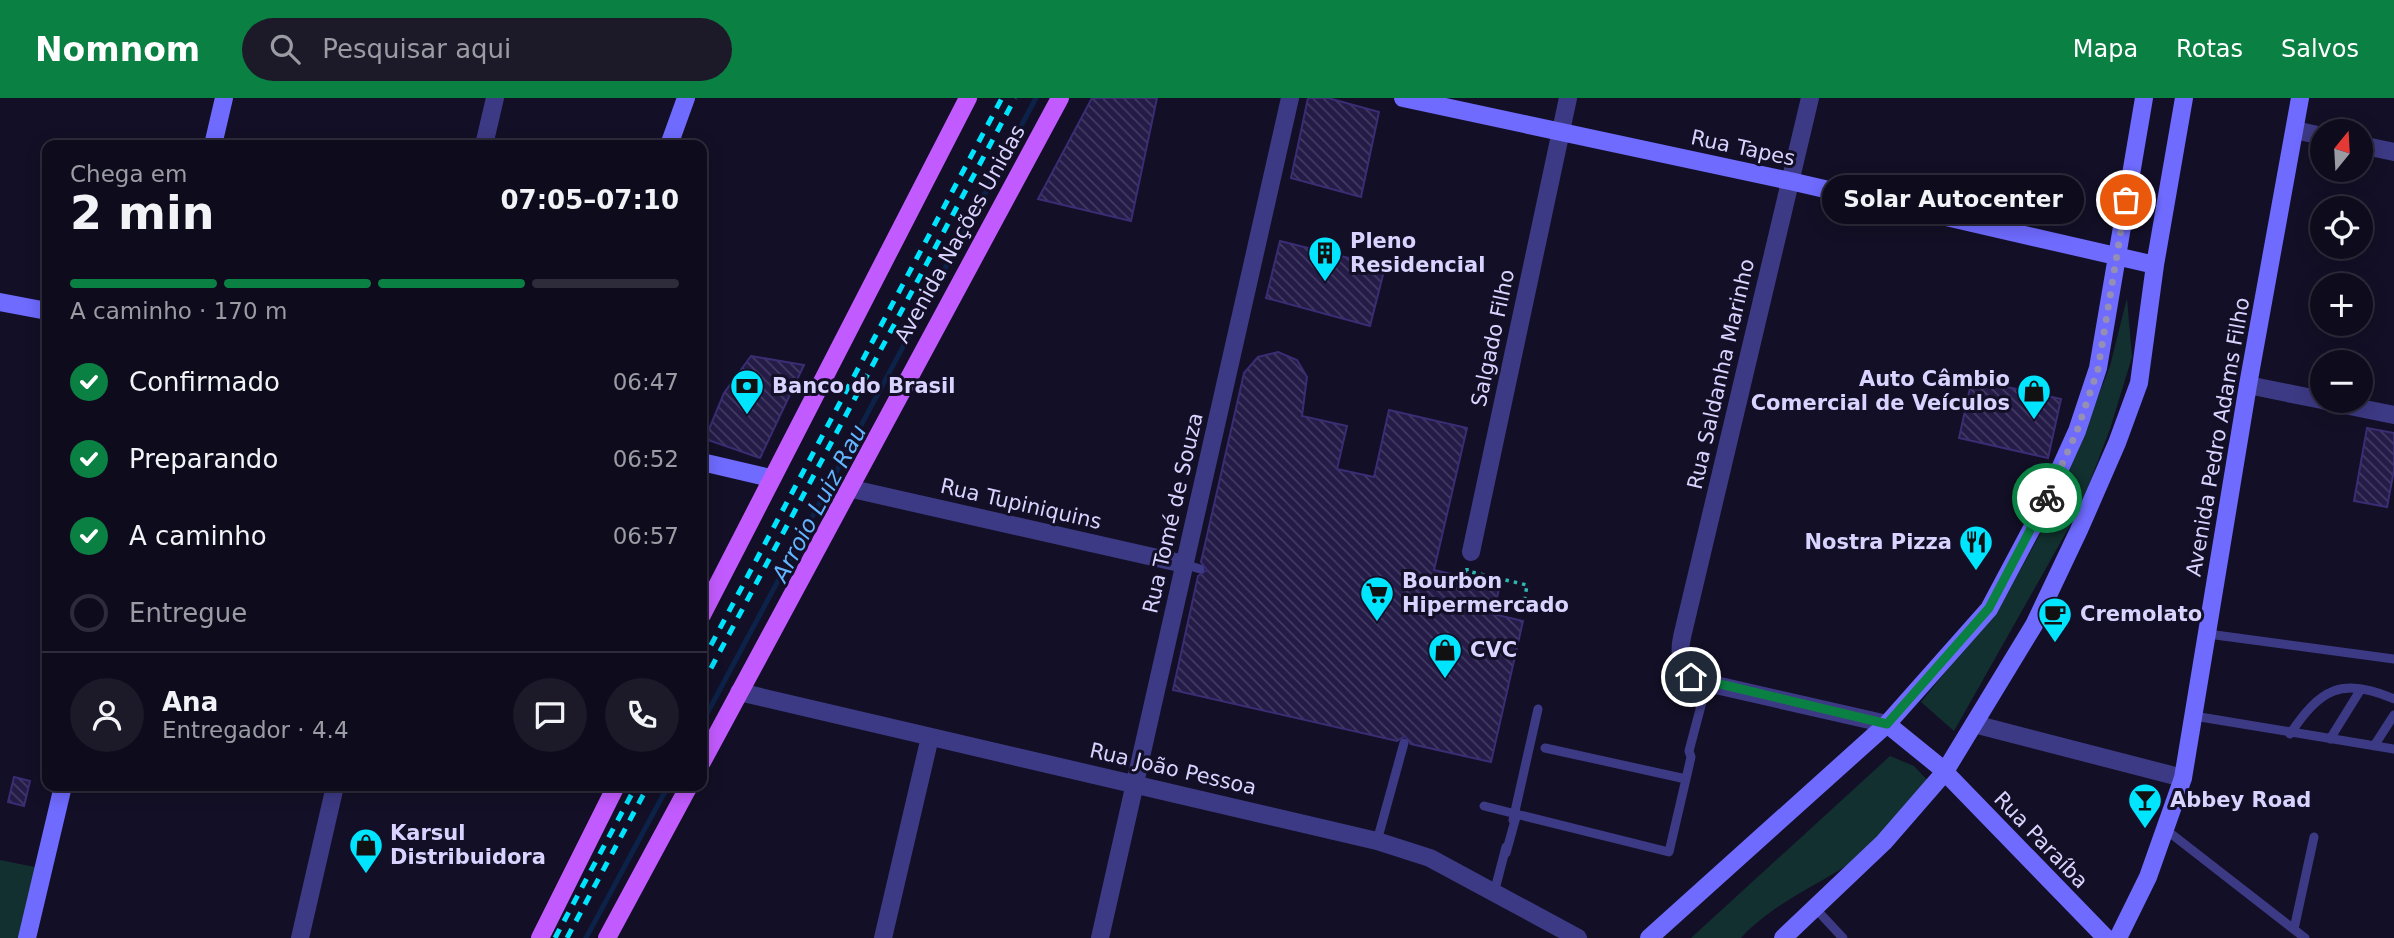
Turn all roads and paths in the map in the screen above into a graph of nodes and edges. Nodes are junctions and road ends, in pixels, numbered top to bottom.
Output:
1 (224, 98) edge
2 (495, 98) edge
3 (686, 98) edge
4 (968, 98) edge
5 (1060, 98) edge
6 (1290, 98) edge
7 (1403, 98) edge
8 (1568, 98) edge
9 (1810, 98) edge
10 (2144, 98) edge
11 (2184, 98) edge
12 (2301, 98) edge
13 (1434, 101) edge
14 (2295, 130) junction
15 (1560, 133) junction
16 (2310, 133) edge
17 (214, 140) edge
18 (485, 140) edge
19 (670, 140) edge
20 (2373, 148) edge
21 (2394, 152) edge
22 (1790, 181) junction
23 (2117, 255) junction
24 (2155, 265) junction
25 (0, 302) edge
26 (42, 311) edge
27 (2248, 385) junction
28 (2310, 397) edge
29 (2373, 411) edge
30 (2394, 415) edge
31 (707, 464) edge
32 (770, 478) junction
33 (848, 488) junction
34 (1471, 552) joint
35 (1192, 566) junction
36 (707, 605) edge
37 (1559, 612) dead end
38 (2208, 634) junction
39 (2394, 659) edge
40 (1707, 683) junction
41 (2361, 689) junction
42 (739, 692) junction
43 (2394, 699) edge
44 (1538, 709) dead end
45 (2394, 715) edge
46 (2194, 716) junction
47 (1887, 724) junction
48 (1973, 724) junction
49 (2290, 734) junction
50 (930, 737) junction
51 (2330, 739) junction
52 (1404, 743) dead end
53 (2374, 746) junction
54 (1545, 748) dead end
55 (2394, 748) edge
56 (707, 753) edge
57 (1944, 773) junction
58 (2183, 778) junction
59 (1686, 779) junction
60 (1136, 784) junction
61 (62, 791) edge
62 (334, 791) edge
63 (614, 791) edge
64 (686, 791) edge
65 (1484, 806) dead end
66 (1517, 814) junction
67 (2165, 829) junction
68 (2314, 837) dead end
69 (1377, 841) junction
70 (1494, 893) junction
71 (1813, 910) junction
72 (2294, 929) junction
73 (27, 938) edge
74 (300, 938) edge
75 (540, 938) edge
76 (607, 938) edge
77 (883, 938) edge
78 (1100, 938) edge
79 (1578, 938) edge
80 (1649, 938) edge
81 (1777, 938) edge
82 (1783, 938) edge
83 (1843, 938) edge
84 (2106, 938) edge
85 (2118, 938) edge
86 (2305, 938) edge

1 - 17 main road
2 - 18 street
3 - 19 main road
4 - 32 main road
5 - 33 main road, Avenida Nações Unidas
6 - 35 street, Rua Tomé de Souza
7 - 13 main road, Rua Tapes
8 - 15 street, Salgado Filho
9 - 22 street, Rua Saldanha Marinho
10 - 23 main road
11 - 24 main road
12 - 14 main road, Avenida Pedro Adams Filho
13 - 15 main road, Rua Tapes
14 - 16 street
14 - 27 main road, Avenida Pedro Adams Filho
15 - 22 main road, Rua Tapes
15 - 34 street, Salgado Filho
20 - 21 street
22 - 23 main road, Rua Tapes
22 - 40 street, Rua Saldanha Marinho
23 - 24 main road, Rua Tapes
23 - 47 main road
24 - 48 main road
25 - 26 main road
27 - 28 street
27 - 38 main road, Avenida Pedro Adams Filho
29 - 30 street
31 - 32 main road
32 - 36 main road
33 - 35 street, Rua Tupiniquins
33 - 42 main road, Avenida Nações Unidas
34 - 37 path
35 - 60 street, Rua Tomé de Souza
38 - 39 lane
38 - 46 main road, Avenida Pedro Adams Filho
40 - 47 street
40 - 59 lane
41 - 43 lane
41 - 49 lane
41 - 51 lane
42 - 50 street, Rua João Pessoa
42 - 56 main road, Avenida Nações Unidas
44 - 66 lane
45 - 53 lane
46 - 49 lane
46 - 58 main road, Avenida Pedro Adams Filho
47 - 57 main road, Rua Paraíba
47 - 80 main road
48 - 57 main road
48 - 58 street
49 - 51 lane
50 - 60 street, Rua João Pessoa
50 - 77 street
51 - 53 lane
52 - 69 lane
53 - 55 lane
54 - 59 lane
57 - 71 main road
57 - 84 main road, Rua Paraíba
58 - 67 main road, Avenida Pedro Adams Filho
59 - 66 lane
60 - 69 street, Rua João Pessoa
60 - 78 street, Rua Tomé de Souza
61 - 73 main road
62 - 74 street
63 - 75 main road
64 - 76 main road
65 - 66 lane
66 - 70 lane
67 - 72 lane
67 - 85 main road, Avenida Pedro Adams Filho
68 - 72 lane
69 - 70 street, Rua João Pessoa
70 - 79 street, Rua João Pessoa
71 - 81 main road
71 - 82 main road
71 - 83 lane
72 - 86 lane

